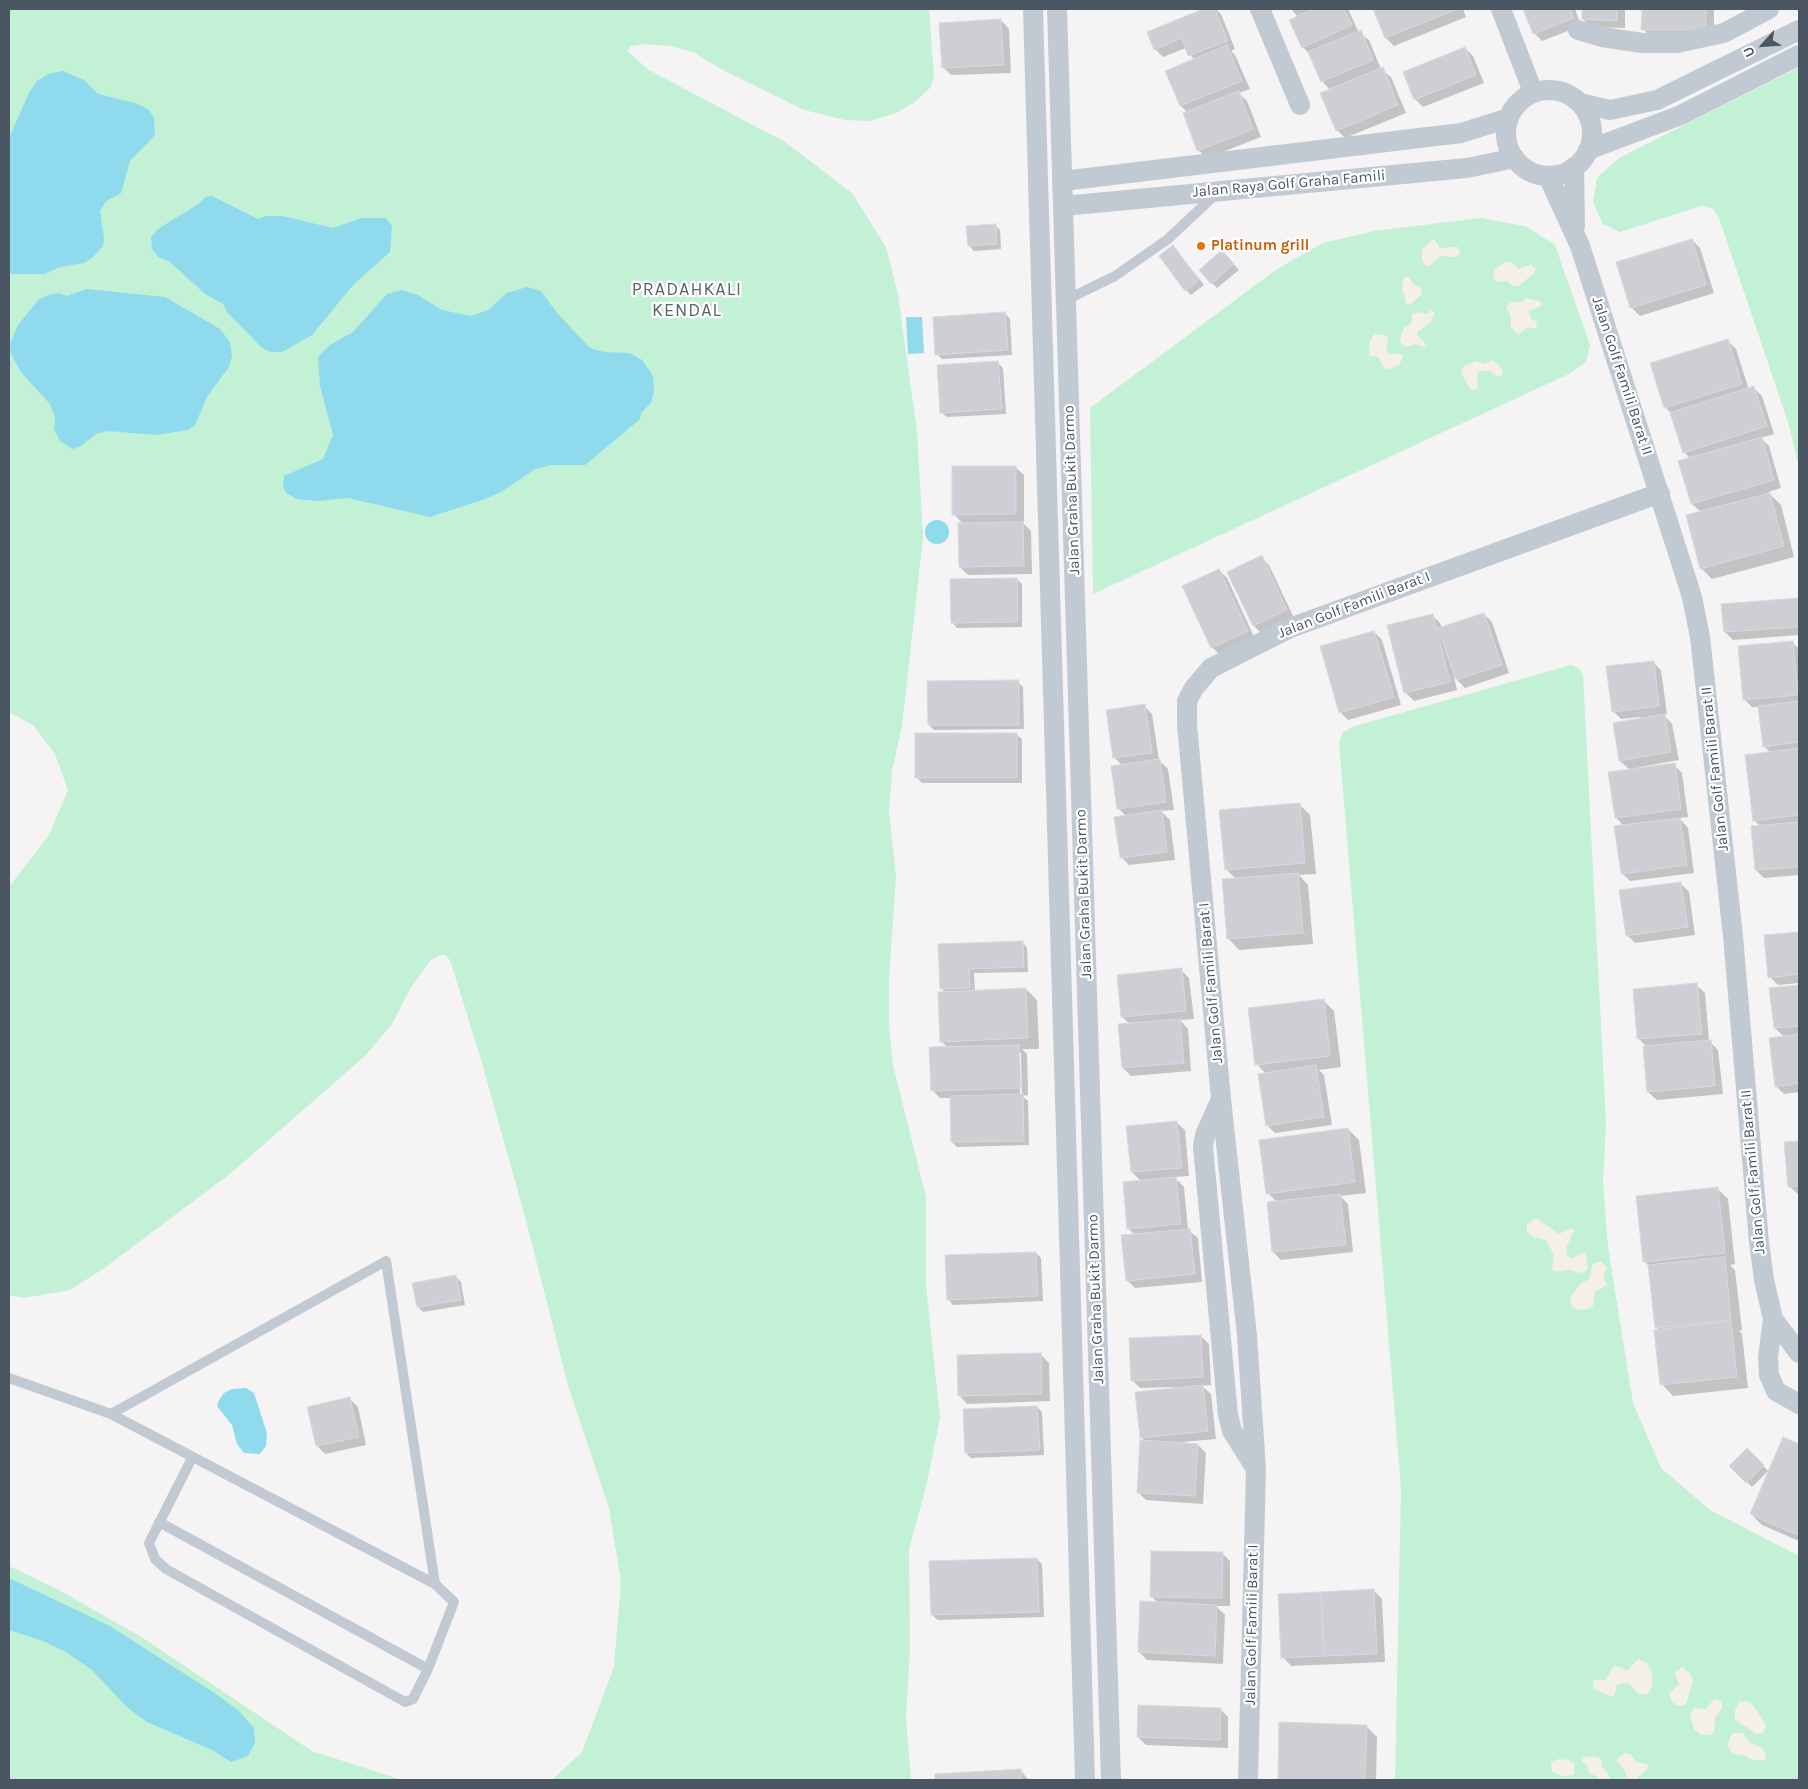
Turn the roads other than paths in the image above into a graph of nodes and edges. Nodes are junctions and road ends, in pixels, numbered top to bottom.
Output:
1 (1033, 9) edge
2 (1057, 9) edge
3 (1260, 9) edge
4 (1501, 9) edge
5 (1769, 9) edge
6 (1578, 30) dead end
7 (1799, 30) edge
8 (1799, 55) edge
9 (1534, 92) junction
10 (1580, 103) junction
11 (1300, 105) dead end
12 (1508, 118) junction
13 (1588, 150) junction
14 (1515, 158) junction
15 (1574, 167) junction
16 (1548, 176) junction
17 (1063, 181) junction
18 (1220, 190) junction
19 (1063, 206) junction
20 (1576, 236) junction
21 (1066, 300) junction
22 (1660, 493) junction
23 (1221, 1099) junction
24 (1773, 1319) junction
25 (1799, 1353) edge
26 (9, 1378) edge
27 (1799, 1404) edge
28 (111, 1414) junction
29 (192, 1458) junction
30 (1256, 1469) junction
31 (159, 1522) junction
32 (435, 1584) junction
33 (428, 1668) junction
34 (1085, 1780) edge
35 (1111, 1780) edge
36 (1248, 1780) edge

1 - 34 street, Jalan Graha Bukit Darmo
2 - 17 street, Jalan Graha Bukit Darmo
3 - 11 street
4 - 9 street
5 - 6 street
7 - 10 street
8 - 13 street
9 - 10 street
9 - 12 street
10 - 13 street
12 - 14 street
12 - 17 street, Jalan Raya Golf Graha Famili
13 - 15 street
14 - 16 street
14 - 18 street, Jalan Raya Golf Graha Famili
15 - 16 street
15 - 20 street, Jalan Golf Famili Barat II
16 - 20 street, Jalan Golf Famili Barat II
17 - 19 street, Jalan Graha Bukit Darmo
18 - 19 street, Jalan Raya Golf Graha Famili
18 - 21 lane
19 - 21 street, Jalan Graha Bukit Darmo
20 - 22 street, Jalan Golf Famili Barat II
21 - 35 street, Jalan Graha Bukit Darmo
22 - 23 street, Jalan Golf Famili Barat I
22 - 24 street, Jalan Golf Famili Barat II
23 - 30 street, Jalan Golf Famili Barat I
23 - 30 street, Jalan Golf Famili Barat I
24 - 25 street, Jalan Golf Famili Barat II
24 - 27 street, Jalan Golf Famili Barat II
26 - 28 lane
28 - 29 lane
28 - 32 lane
29 - 31 lane
29 - 32 lane
30 - 36 street, Jalan Golf Famili Barat I
31 - 33 lane
31 - 33 lane
32 - 33 lane

